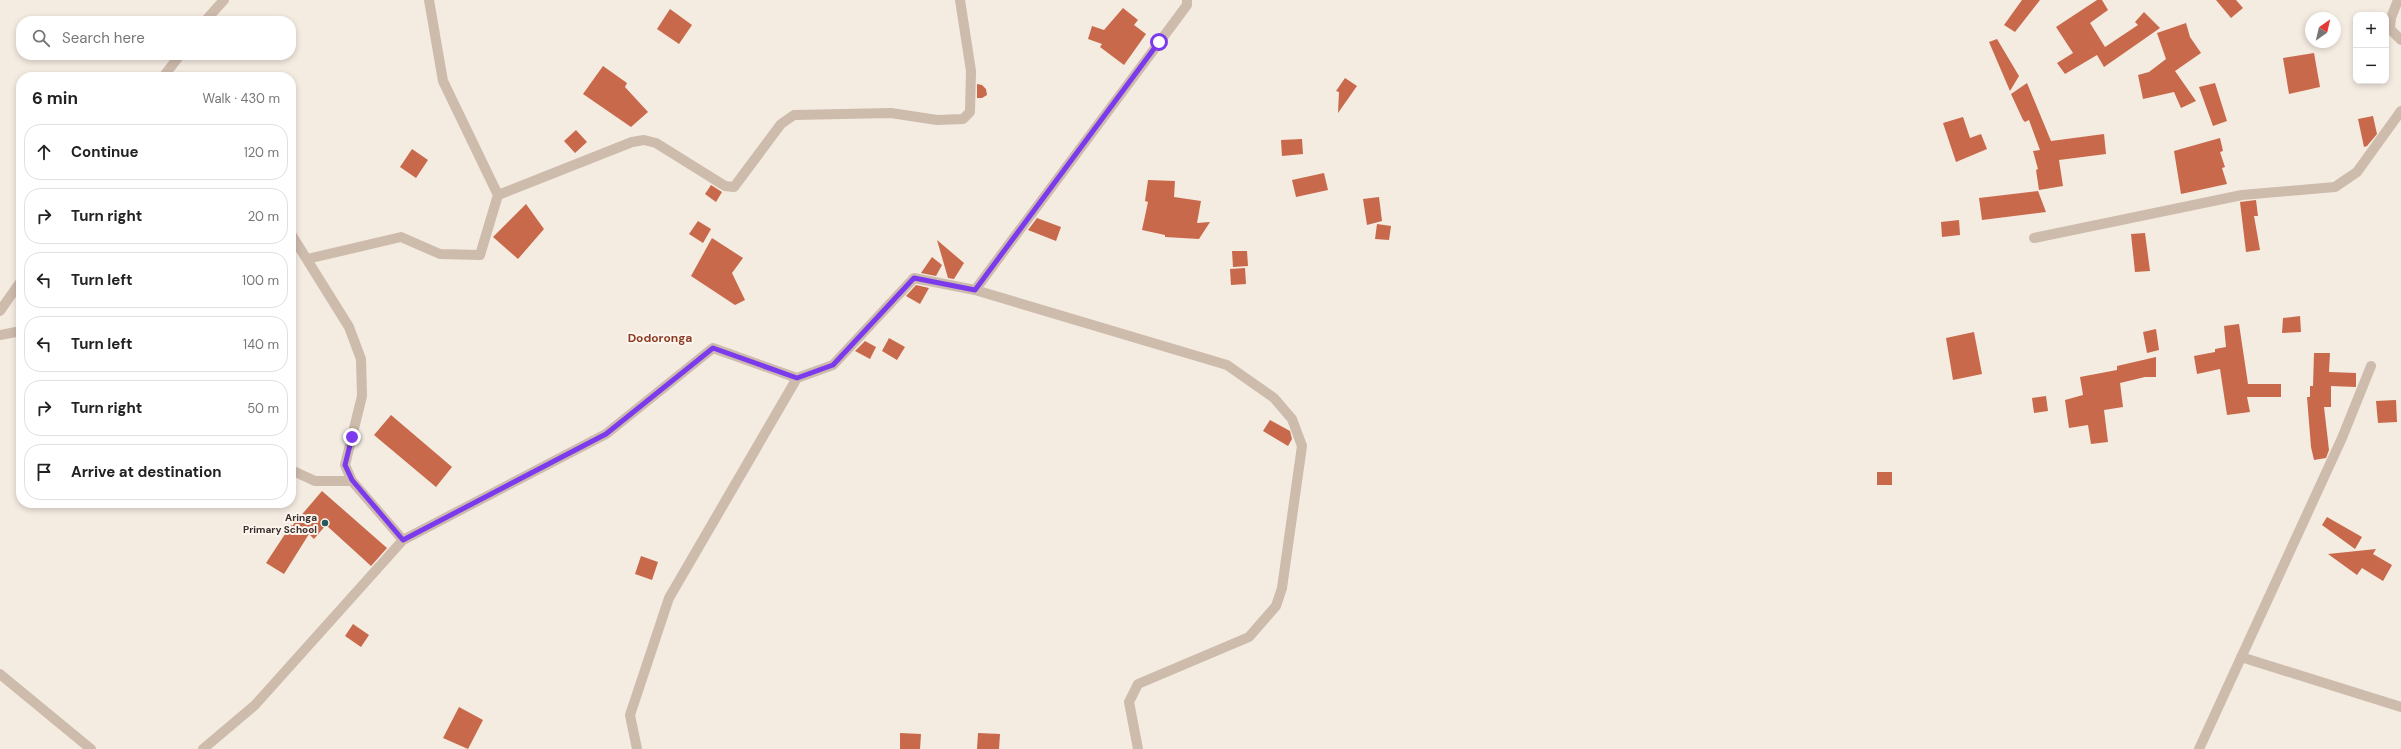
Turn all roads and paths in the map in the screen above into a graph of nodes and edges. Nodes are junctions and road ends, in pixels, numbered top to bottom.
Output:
1 (224, 0) edge
2 (429, 0) edge
3 (960, 0) edge
4 (1187, 0) edge
5 (2398, 0) edge
6 (210, 16) edge
7 (2401, 40) edge
8 (177, 60) edge
9 (169, 72) edge
10 (2401, 111) edge
11 (498, 195) junction
12 (2034, 238) dead end
13 (296, 242) edge
14 (307, 259) junction
15 (16, 288) edge
16 (975, 290) junction
17 (0, 311) edge
18 (16, 332) edge
19 (0, 335) edge
20 (2371, 366) dead end
21 (797, 378) junction
22 (296, 472) edge
23 (352, 480) junction
24 (403, 540) junction
25 (2242, 658) junction
26 (0, 674) edge
27 (2401, 706) edge
28 (91, 749) edge
29 (203, 749) edge
30 (637, 749) edge
31 (1138, 749) edge
32 (2199, 749) edge

1 - 6 street
2 - 11 street
3 - 11 street
4 - 16 street
5 - 7 street
8 - 9 street
10 - 12 street
11 - 14 street
13 - 14 street
14 - 23 street
15 - 17 street
16 - 21 street
16 - 31 street
18 - 19 street
20 - 25 street
21 - 24 street
21 - 30 street
22 - 23 street
23 - 24 street
24 - 29 street
25 - 27 street
25 - 32 street
26 - 28 street

